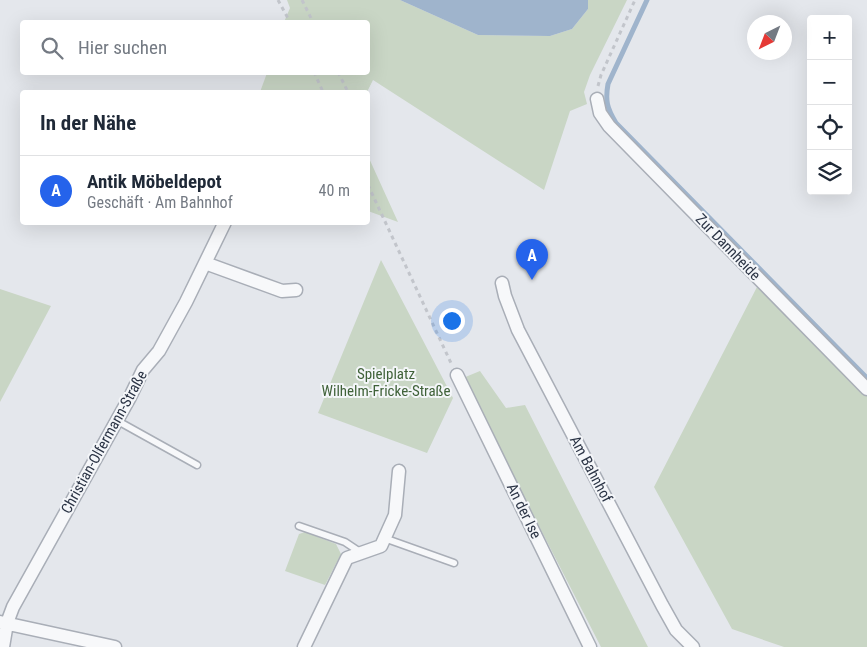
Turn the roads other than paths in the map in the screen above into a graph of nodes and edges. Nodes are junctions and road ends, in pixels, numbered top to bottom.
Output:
1 (597, 100) road end
2 (224, 225) edge
3 (205, 263) junction
4 (502, 283) dead end
5 (296, 290) dead end
6 (457, 375) road end
7 (867, 389) edge
8 (116, 420) junction
9 (197, 465) dead end
10 (399, 471) dead end
11 (299, 526) dead end
12 (384, 538) junction
13 (360, 552) junction
14 (454, 563) dead end
15 (4, 622) edge
16 (2, 647) edge
17 (115, 647) edge
18 (304, 647) edge
19 (590, 647) edge
20 (693, 647) edge

1 - 7 street, Zur Dannheide
2 - 3 street, Christian-Olfermann-Straße
3 - 5 street
3 - 8 street, Christian-Olfermann-Straße
4 - 20 street, Am Bahnhof
6 - 19 street, An der Ise
8 - 9 lane
8 - 15 street, Christian-Olfermann-Straße
10 - 12 street
11 - 13 lane
12 - 13 street
12 - 14 lane
13 - 18 street
15 - 16 street, Christian-Olfermann-Straße
15 - 17 street

